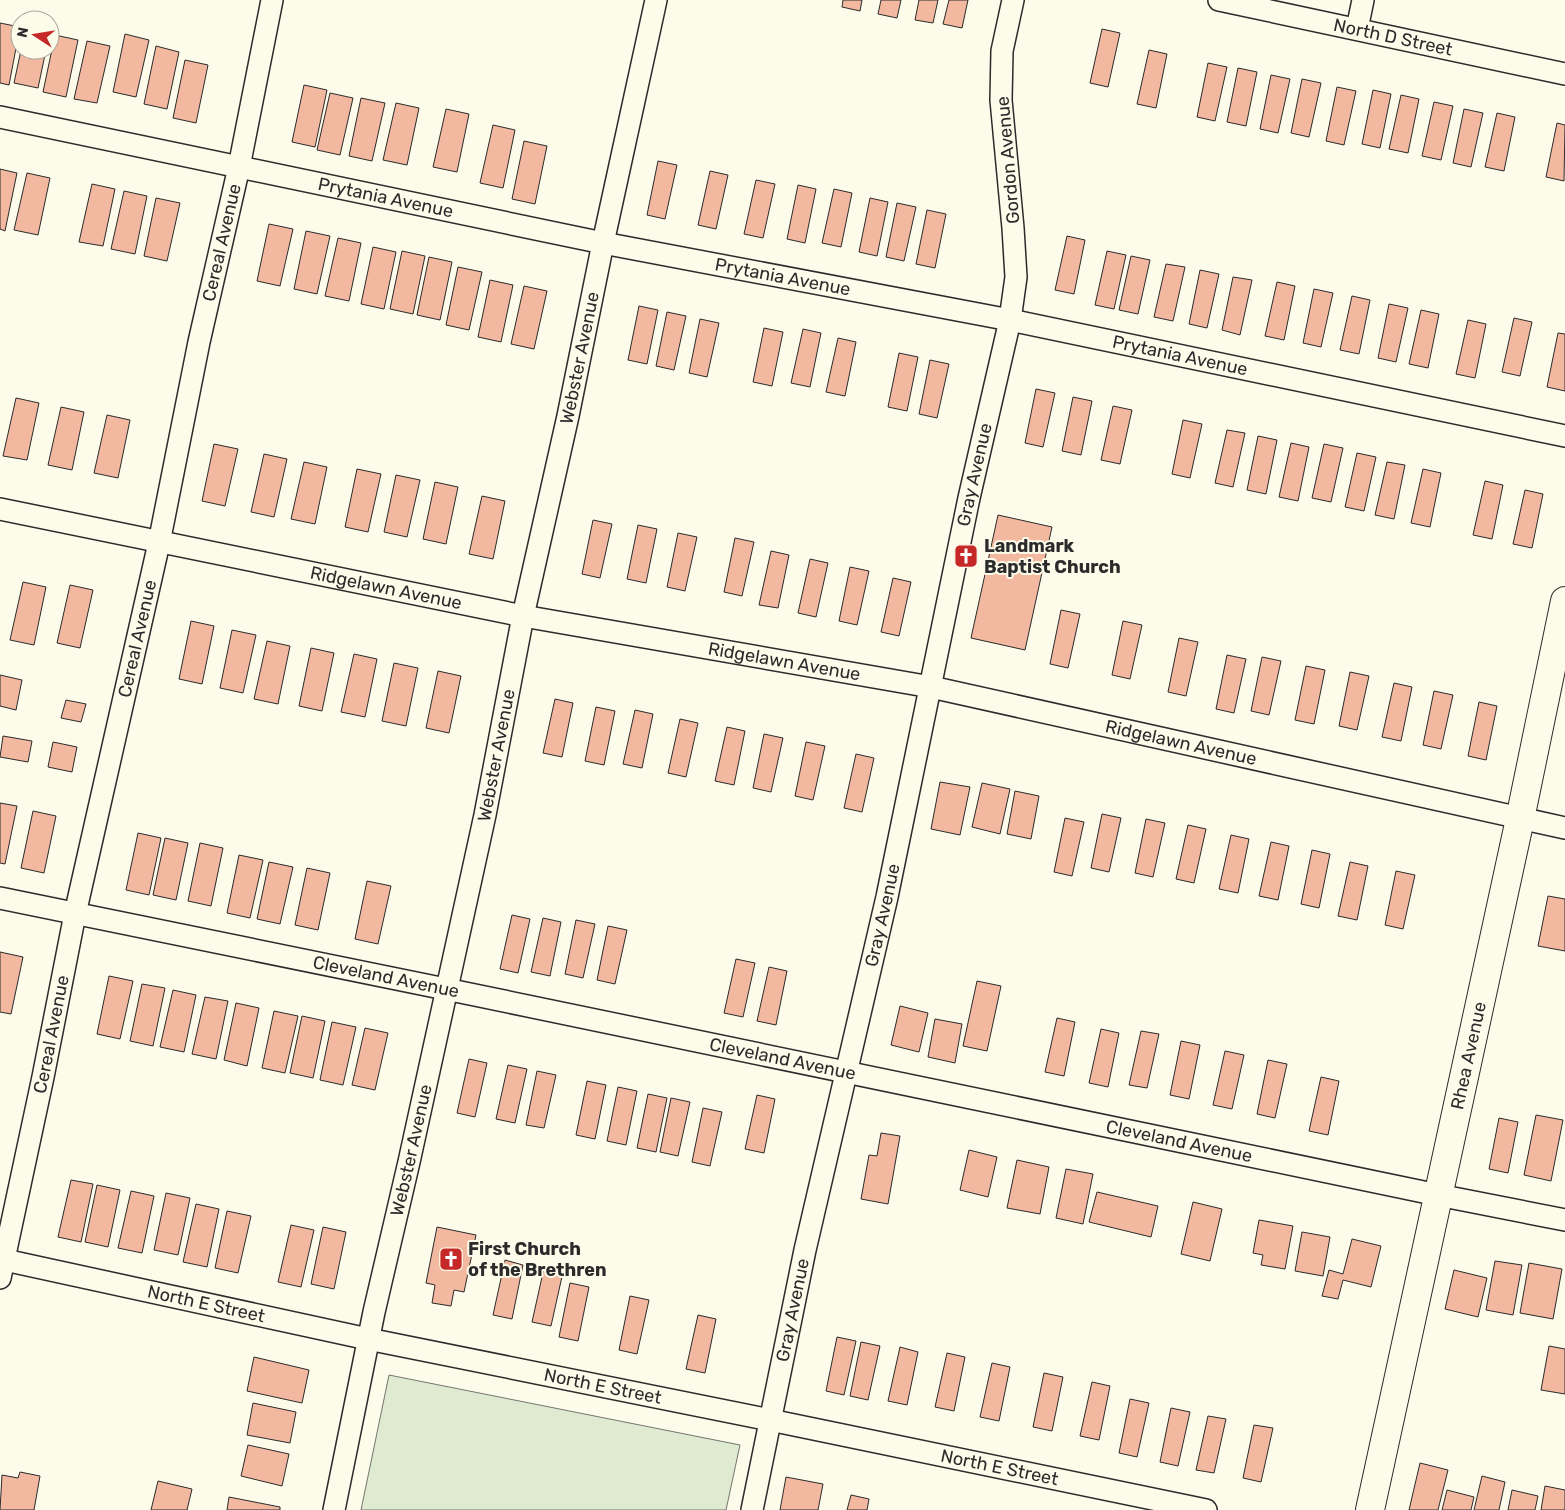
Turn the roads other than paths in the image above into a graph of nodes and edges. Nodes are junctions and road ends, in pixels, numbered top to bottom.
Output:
1 (272, 0) edge
2 (656, 0) edge
3 (1013, 0) edge
4 (1219, 0) edge
5 (1363, 0) edge
6 (1357, 28) junction
7 (1565, 74) edge
8 (0, 117) edge
9 (239, 167) junction
10 (603, 244) junction
11 (1010, 320) junction
12 (1565, 436) edge
13 (0, 510) edge
14 (160, 543) junction
15 (1565, 601) edge
16 (523, 616) junction
17 (931, 687) junction
18 (1520, 819) junction
19 (1565, 828) edge
20 (0, 898) edge
21 (75, 914) junction
22 (446, 990) junction
23 (847, 1072) junction
24 (1438, 1195) junction
25 (1565, 1220) edge
26 (1, 1266) edge
27 (368, 1339) junction
28 (770, 1420) junction
29 (334, 1510) edge
30 (752, 1510) edge
31 (1206, 1510) edge
32 (1370, 1510) edge

1 - 9 street, Cereal Avenue
2 - 10 street, Webster Avenue
3 - 11 street, Gordon Avenue
4 - 6 street, North D Street
5 - 6 street
6 - 7 street, North D Street
8 - 9 street, Prytania Avenue
9 - 10 street, Prytania Avenue
9 - 14 street, Cereal Avenue
10 - 11 street, Prytania Avenue
10 - 16 street, Webster Avenue
11 - 12 street, Prytania Avenue
11 - 17 street, Gray Avenue
13 - 14 street, Ridgelawn Avenue
14 - 16 street, Ridgelawn Avenue
14 - 21 street, Cereal Avenue
15 - 18 street, Rhea Avenue
16 - 17 street, Ridgelawn Avenue
16 - 22 street, Webster Avenue
17 - 18 street, Ridgelawn Avenue
17 - 23 street, Gray Avenue
18 - 19 street, Ridgelawn Avenue
18 - 24 street, Rhea Avenue
20 - 21 street, Cleveland Avenue
21 - 22 street, Cleveland Avenue
21 - 26 street, Cereal Avenue
22 - 23 street, Cleveland Avenue
22 - 27 street, Webster Avenue
23 - 24 street, Cleveland Avenue
23 - 28 street, Gray Avenue
24 - 25 street, Cleveland Avenue
24 - 32 street, Rhea Avenue
26 - 27 street, North E Street
27 - 28 street, North E Street
27 - 29 street, Webster Avenue
28 - 30 street, Gray Avenue
28 - 31 street, North E Street

